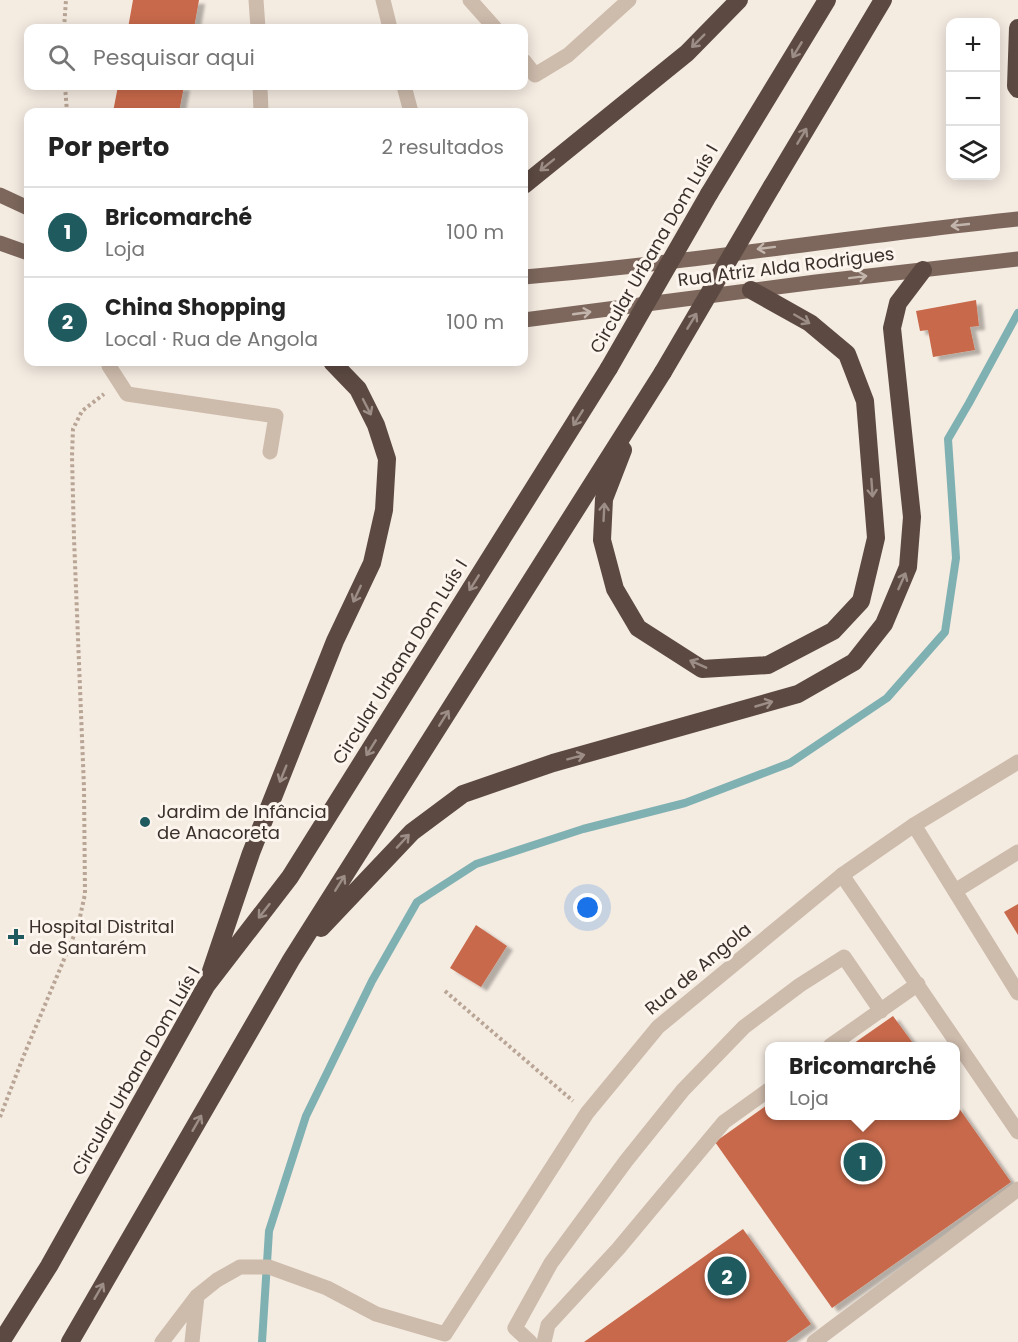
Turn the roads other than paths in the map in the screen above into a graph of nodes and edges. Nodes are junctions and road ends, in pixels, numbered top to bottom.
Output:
1 (256, 0) edge
2 (383, 0) edge
3 (470, 0) edge
4 (629, 0) edge
5 (739, 0) edge
6 (827, 0) edge
7 (883, 0) edge
8 (258, 24) edge
9 (389, 24) edge
10 (491, 24) edge
11 (1018, 28) edge
12 (528, 67) edge
13 (1018, 89) edge
14 (260, 90) edge
15 (405, 90) edge
16 (261, 108) edge
17 (410, 108) edge
18 (528, 182) edge
19 (0, 195) edge
20 (24, 206) edge
21 (1018, 219) edge
22 (0, 243) edge
23 (24, 252) edge
24 (1018, 259) edge
25 (923, 270) junction
26 (528, 276) edge
27 (751, 290) junction
28 (528, 319) edge
29 (109, 366) edge
30 (336, 366) edge
31 (637, 413) junction
32 (270, 452) dead end
33 (1018, 762) edge
34 (914, 825) junction
35 (1018, 852) edge
36 (842, 875) junction
37 (955, 891) junction
38 (291, 960) junction
39 (918, 984) junction
40 (206, 986) junction
41 (1018, 993) edge
42 (881, 1011) junction
43 (837, 1042) edge
44 (957, 1042) edge
45 (960, 1046) edge
46 (765, 1093) edge
47 (1018, 1132) edge
48 (1018, 1189) edge
49 (197, 1296) junction
50 (447, 1338) edge
51 (2, 1342) edge
52 (70, 1342) edge
53 (162, 1342) edge
54 (192, 1342) edge
55 (530, 1342) edge
56 (543, 1342) edge
57 (814, 1342) edge

1 - 8 street
2 - 9 street
3 - 10 street
4 - 12 street
5 -> 18 highway
6 -> 40 highway, Circular Urbana Dom Luís I, bridge
31 -> 7 highway, bridge
11 - 13 highway
14 - 16 street
15 - 17 street
19 - 20 main road
21 -> 26 main road, Rua Atriz Alda Rodrigues
22 - 23 main road
24 - 25 main road, Rua Atriz Alda Rodrigues
27 -> 25 main road, Rua Atriz Alda Rodrigues
38 -> 25 highway
28 -> 27 main road, Rua Atriz Alda Rodrigues
27 -> 31 highway
29 - 32 street
30 -> 40 highway
38 -> 31 highway
33 - 34 street, Rua de Angola
34 - 36 street, Rua de Angola
34 - 37 street
35 - 37 street
36 - 39 street
36 - 50 street, Rua de Angola
37 - 41 street
52 -> 38 highway
39 - 42 street
39 - 44 street
40 - 51 highway, Circular Urbana Dom Luís I
42 - 43 street
42 - 55 street
45 - 47 street
46 - 56 street
48 - 57 street
49 - 50 street
49 - 53 street
49 - 54 street

